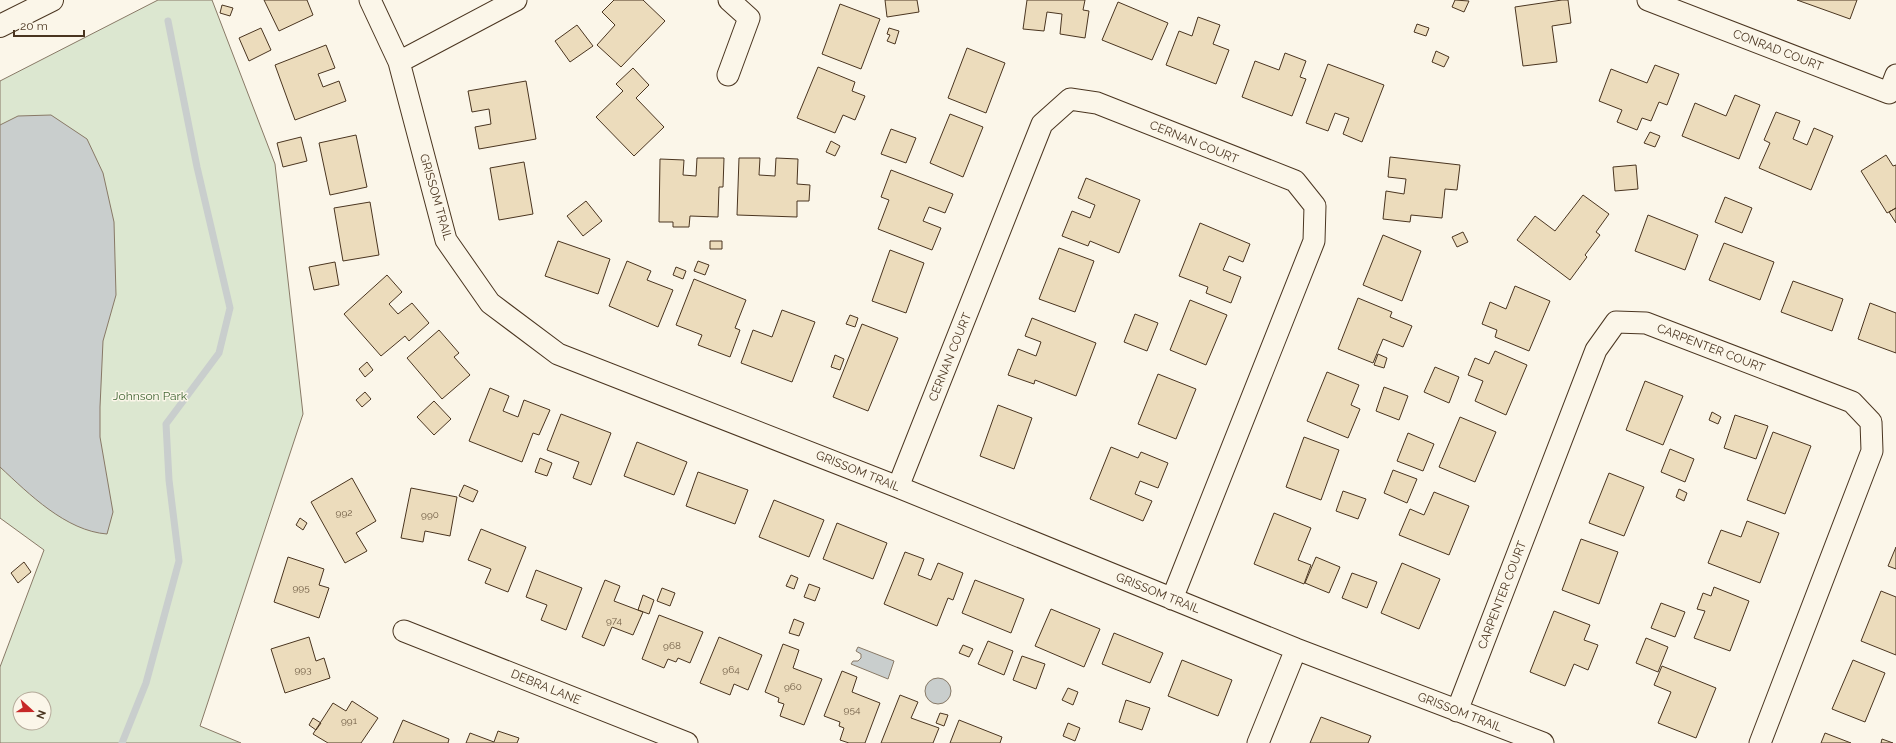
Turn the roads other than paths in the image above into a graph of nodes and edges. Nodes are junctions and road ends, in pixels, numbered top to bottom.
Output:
1 (52, 0) edge
2 (370, 0) edge
3 (516, 0) edge
4 (729, 0) edge
5 (1648, 0) edge
6 (0, 26) edge
7 (400, 62) junction
8 (728, 75) dead end
9 (1896, 75) edge
10 (898, 487) junction
11 (1172, 599) junction
12 (404, 631) dead end
13 (1296, 649) junction
14 (1458, 711) junction
15 (688, 743) edge
16 (1258, 743) edge
17 (1543, 743) edge
18 (1760, 743) edge

1 - 6 main road
2 - 7 street, GRISSOM TRAIL
3 - 7 street
4 - 8 street
5 - 9 street, CONRAD COURT
7 - 10 street, GRISSOM TRAIL
10 - 11 street, GRISSOM TRAIL
10 - 11 street, CERNAN COURT
11 - 13 street, GRISSOM TRAIL
12 - 15 street, DEBRA LANE
13 - 14 street, GRISSOM TRAIL
13 - 16 street
14 - 17 street, GRISSOM TRAIL
14 - 18 street, CARPENTER COURT

